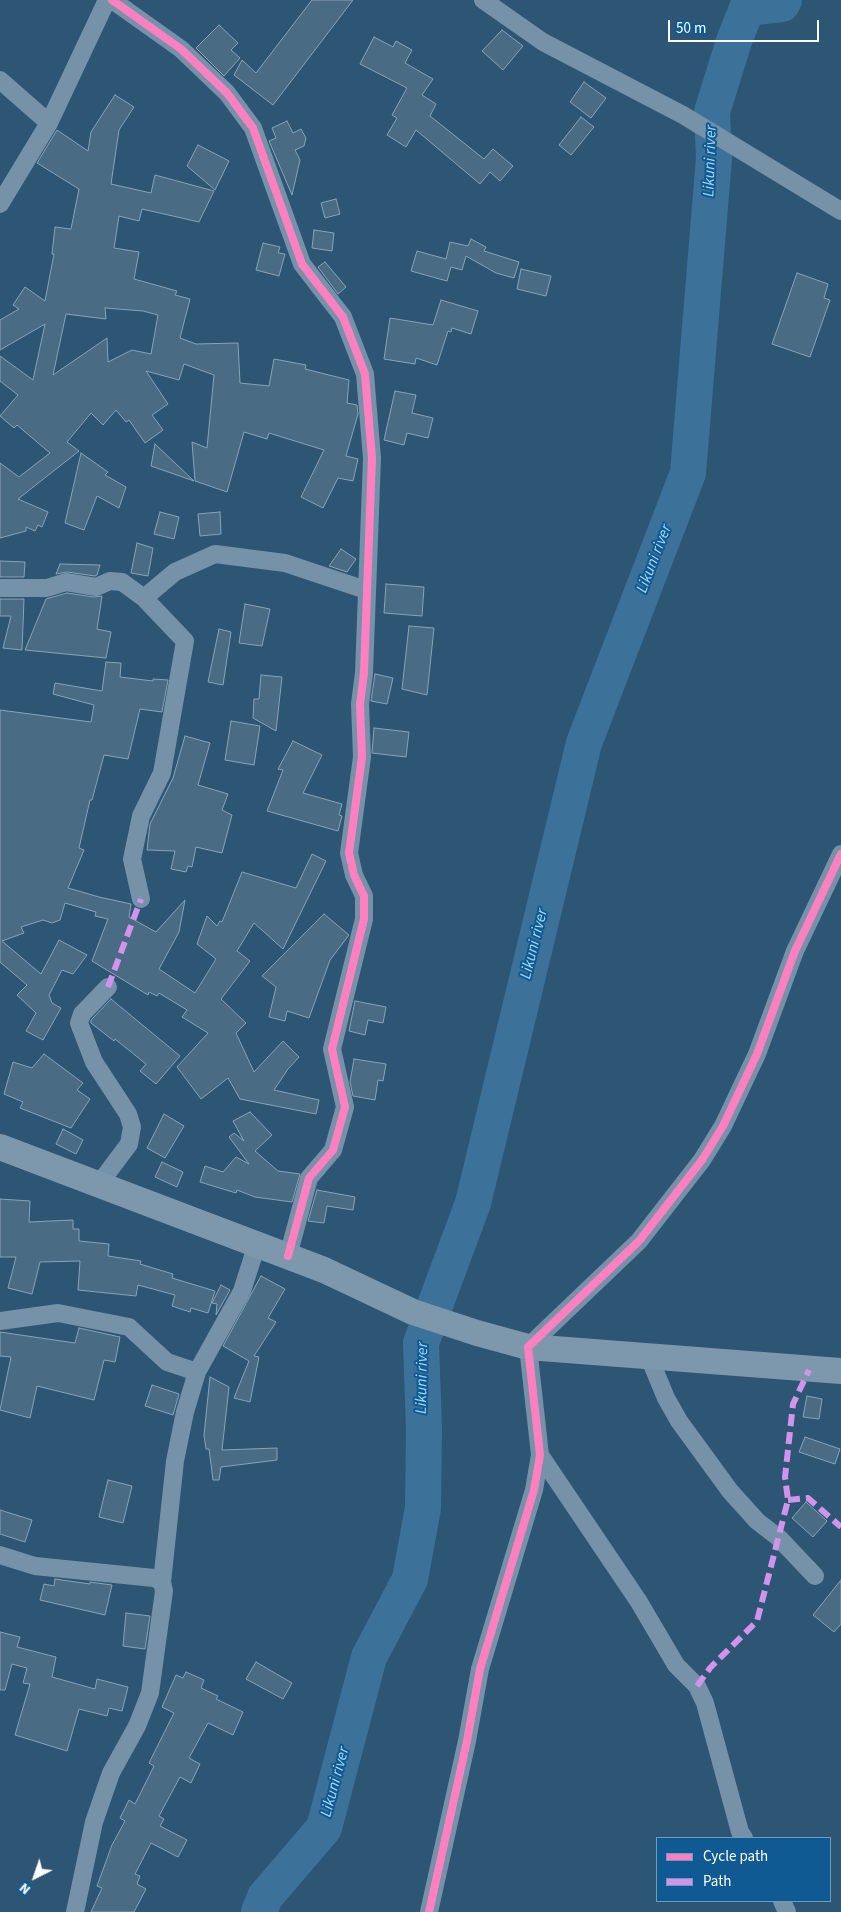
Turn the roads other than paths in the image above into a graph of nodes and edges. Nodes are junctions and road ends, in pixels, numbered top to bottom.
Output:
1 (107, 0) edge
2 (112, 0) edge
3 (483, 0) edge
4 (0, 80) edge
5 (49, 123) junction
6 (816, 196) junction
7 (841, 201) edge
8 (0, 204) edge
9 (841, 210) edge
10 (0, 588) edge
11 (366, 590) junction
12 (144, 598) junction
13 (841, 854) edge
14 (141, 899) dead end
15 (108, 987) dead end
16 (0, 1147) edge
17 (99, 1184) junction
18 (257, 1244) junction
19 (288, 1256) junction
20 (0, 1322) edge
21 (528, 1347) junction
22 (649, 1357) junction
23 (841, 1371) edge
24 (197, 1372) junction
25 (540, 1455) junction
26 (0, 1554) edge
27 (815, 1576) dead end
28 (162, 1582) junction
29 (743, 1837) edge
30 (75, 1912) edge
31 (429, 1912) edge

1 - 5 street
2 - 11 street
3 - 6 street
4 - 5 street
5 - 8 street
6 - 7 street
6 - 9 street
10 - 12 street
11 - 12 street
11 - 19 street
12 - 14 street
13 - 21 street
15 - 17 street
16 - 17 street
17 - 18 street
18 - 19 street
18 - 24 street
19 - 21 street
20 - 24 street
21 - 22 street
21 - 25 street
22 - 23 street
22 - 27 street
24 - 28 street
25 - 29 street
25 - 31 street
26 - 28 street
28 - 30 street

